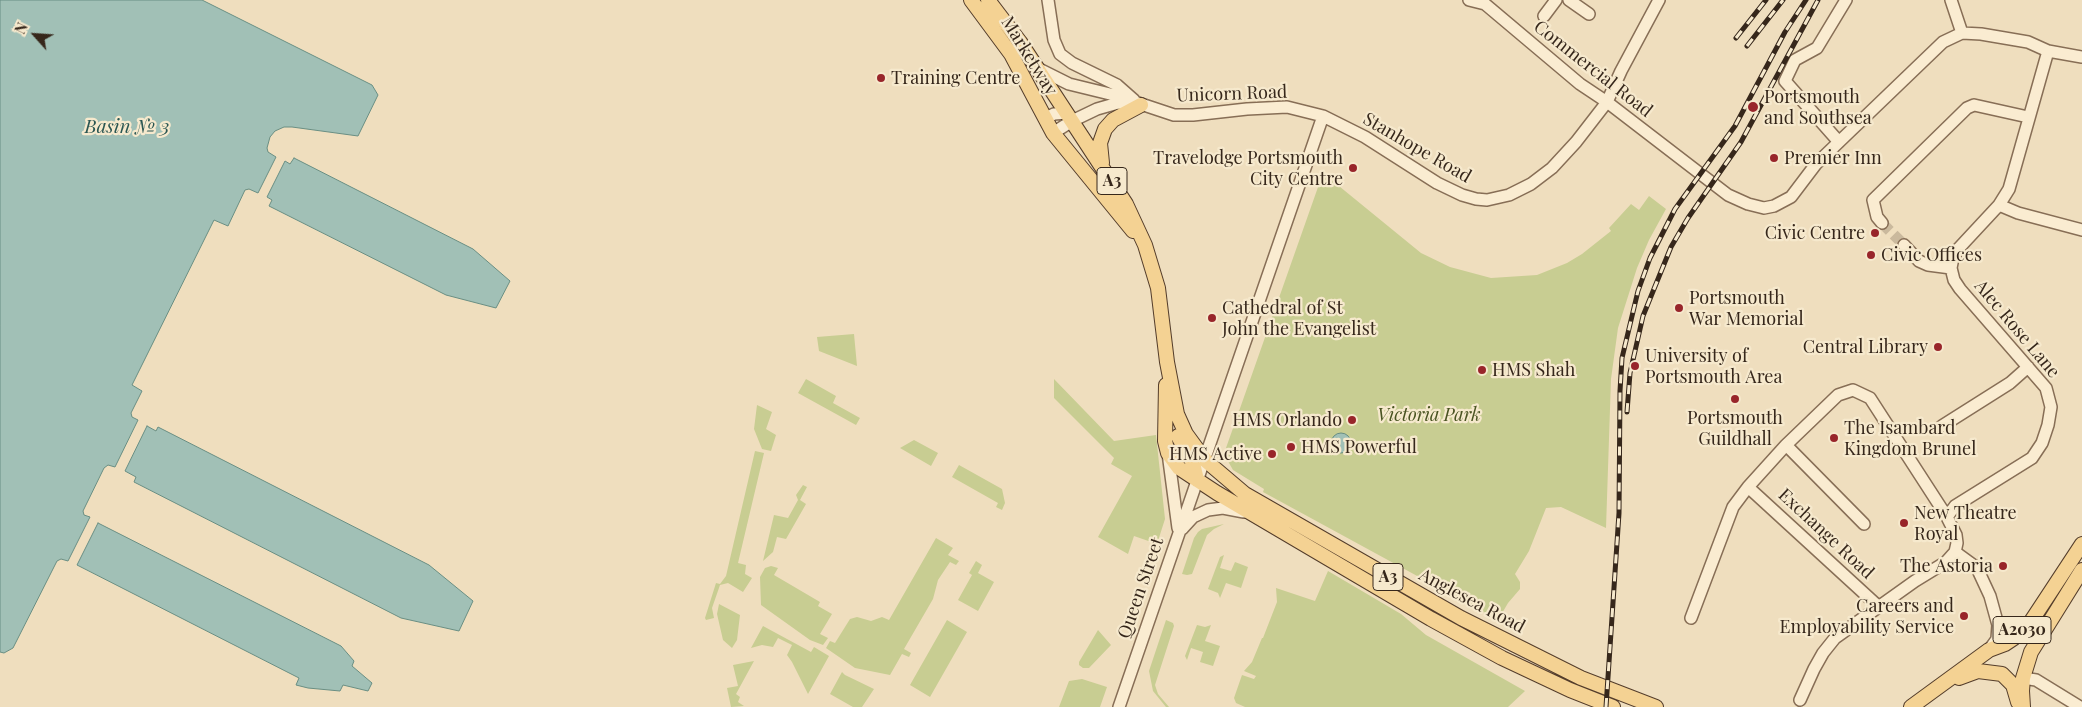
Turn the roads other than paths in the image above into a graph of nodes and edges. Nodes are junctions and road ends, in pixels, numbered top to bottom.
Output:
1 (971, 0) edge
2 (988, 0) edge
3 (1048, 0) edge
4 (1469, 0) edge
5 (1556, 0) edge
6 (1569, 0) edge
7 (1659, 0) edge
8 (1846, 0) edge
9 (1951, 0) edge
10 (1589, 14) dead end
11 (1544, 16) dead end
12 (1962, 33) junction
13 (2048, 51) junction
14 (2082, 57) edge
15 (1038, 68) junction
16 (1607, 102) junction
17 (1142, 105) junction
18 (1323, 116) junction
19 (1070, 117) junction
20 (2028, 117) junction
21 (1046, 118) junction
22 (1056, 137) junction
23 (1839, 142) junction
24 (1104, 168) junction
25 (2000, 205) junction
26 (1882, 223) tunnel mouth
27 (2082, 230) edge
28 (1145, 245) junction
29 (1904, 245) tunnel mouth
30 (1951, 268) junction
31 (1167, 362) junction
32 (2028, 367) junction
33 (1173, 396) junction
34 (1942, 426) dead end
35 (1786, 445) junction
36 (1168, 453) junction
37 (1205, 460) junction
38 (1197, 480) junction
39 (1748, 487) junction
40 (1254, 516) junction
41 (1947, 516) junction
42 (1864, 524) dead end
43 (1178, 535) junction
44 (2082, 544) edge
45 (1955, 552) junction
46 (2080, 579) edge
47 (1879, 607) junction
48 (1691, 618) dead end
49 (1990, 650) junction
50 (2023, 678) junction
51 (1936, 690) junction
52 (1800, 700) dead end
53 (1119, 707) edge
54 (1614, 707) edge
55 (1655, 707) edge
56 (1911, 707) edge
57 (2021, 707) edge
58 (2080, 707) edge

1 - 21 main road, Marketway / A3
2 - 15 main road, Marketway / A3
3 - 17 street
4 - 16 street, Commercial Road
5 - 11 street
6 - 10 street
7 - 16 street, Stanhope Road
8 - 23 street
9 - 12 street
12 - 13 street
12 - 23 street, Commercial Road
13 - 14 street
13 - 20 street
15 - 17 street, Unicorn Road
15 - 19 main road, Marketway / A3
16 - 18 street, Stanhope Road
16 - 23 street, Commercial Road
17 - 18 street, Unicorn Road
17 - 19 street, Unicorn Road
17 - 24 main road
18 - 37 street, Queen Street
19 - 21 street, Unicorn Road
19 - 22 street, Unicorn Road
19 - 24 main road, A3
20 - 25 street
20 - 26 street
21 - 22 main road, Marketway / A3
22 - 28 main road, A3
24 - 28 main road, A3
25 - 27 street
25 - 30 street
28 - 31 main road, A3
29 - 30 street
30 - 32 street, Alec Rose Lane
31 - 33 main road, A3
31 - 36 main road, A3
32 - 34 street
32 - 41 street, Alec Rose Lane
33 - 37 main road, A3
33 - 38 main road, A3
35 - 39 street
35 - 41 street
35 - 42 street
36 - 38 main road, A3
36 - 43 street
37 - 38 street, Queen Street
37 - 55 main road, Anglesea Road / A3
38 - 40 main road, Anglesea Road / A3
38 - 43 street, Queen Street
39 - 47 street, Exchange Road
39 - 48 street
40 - 43 street
40 - 54 main road, Anglesea Road / A3
41 - 45 street
43 - 53 street, Queen Street
44 - 49 main road, A2030
45 - 47 street
45 - 49 street
46 - 50 main road, A2030
47 - 52 street
49 - 51 main road, A2030
50 - 57 main road, A2030
50 - 58 street
51 - 56 main road
51 - 57 main road

